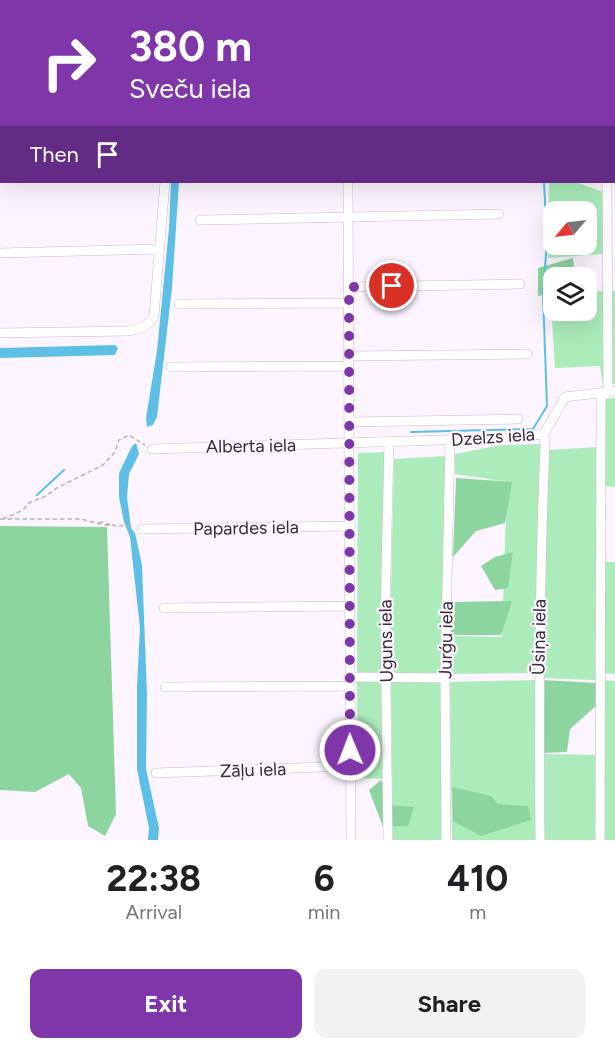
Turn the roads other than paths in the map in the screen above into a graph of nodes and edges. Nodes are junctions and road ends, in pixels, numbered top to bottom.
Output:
1 (165, 183) edge
2 (348, 183) edge
3 (607, 183) edge
4 (499, 214) dead end
5 (348, 218) junction
6 (200, 220) dead end
7 (160, 249) junction
8 (0, 253) edge
9 (520, 284) dead end
10 (349, 287) junction
11 (349, 303) junction
12 (178, 304) dead end
13 (0, 333) edge
14 (528, 354) dead end
15 (349, 356) junction
16 (349, 366) junction
17 (171, 367) dead end
18 (612, 391) edge
19 (518, 419) dead end
20 (350, 422) junction
21 (544, 434) junction
22 (450, 440) junction
23 (350, 443) junction
24 (389, 443) junction
25 (152, 448) road end
26 (351, 526) junction
27 (137, 527) road end
28 (349, 606) junction
29 (164, 608) dead end
30 (387, 677) junction
31 (445, 678) junction
32 (349, 682) junction
33 (165, 687) dead end
34 (350, 766) junction
35 (156, 773) dead end
36 (351, 840) edge
37 (388, 840) edge
38 (446, 840) edge
39 (540, 840) edge
40 (600, 840) edge

1 - 7 street
2 - 5 street
3 - 18 street
4 - 5 street
5 - 6 street
5 - 10 street
7 - 8 street
7 - 13 street
9 - 10 street
10 - 11 street
11 - 12 street
11 - 15 street
14 - 15 street
15 - 16 street
16 - 17 street
16 - 20 street
18 - 21 street, Dzelzs iela
18 - 40 street
19 - 20 street
20 - 23 street
21 - 22 street, Dzelzs iela
21 - 39 street, Ūsiņa iela
22 - 24 street, Dzelzs iela
22 - 31 street, Jurģu iela
23 - 24 street, Dzelzs iela
23 - 25 street, Alberta iela
23 - 26 street
24 - 30 street, Uguns iela
26 - 27 street, Papardes iela
26 - 28 street
28 - 29 street
28 - 32 street
30 - 31 street
30 - 32 street
30 - 37 street, Uguns iela
31 - 38 street, Jurģu iela
32 - 33 street
32 - 34 street
34 - 35 street, Zāļu iela
34 - 36 street

